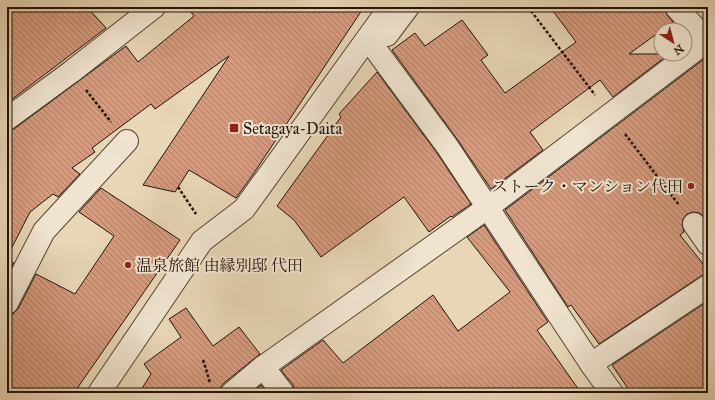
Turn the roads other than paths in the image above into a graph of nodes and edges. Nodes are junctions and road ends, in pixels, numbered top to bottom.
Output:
1 (154, 7) edge
2 (390, 7) edge
3 (408, 7) edge
4 (676, 7) edge
5 (708, 41) edge
6 (376, 50) junction
7 (7, 119) edge
8 (322, 127) dead end
9 (127, 141) road end
10 (487, 208) junction
11 (694, 224) dead end
12 (708, 244) edge
13 (708, 286) edge
14 (7, 304) edge
15 (591, 364) junction
16 (263, 367) junction
17 (99, 393) edge
18 (232, 393) edge
19 (283, 393) edge
20 (612, 393) edge

1 - 7 street
2 - 17 street
3 - 6 street
4 - 5 street
5 - 10 street
6 - 8 street
6 - 10 street
9 - 14 street
10 - 15 street
10 - 16 street
11 - 12 street
13 - 15 street
15 - 20 street
16 - 18 street
16 - 19 street

